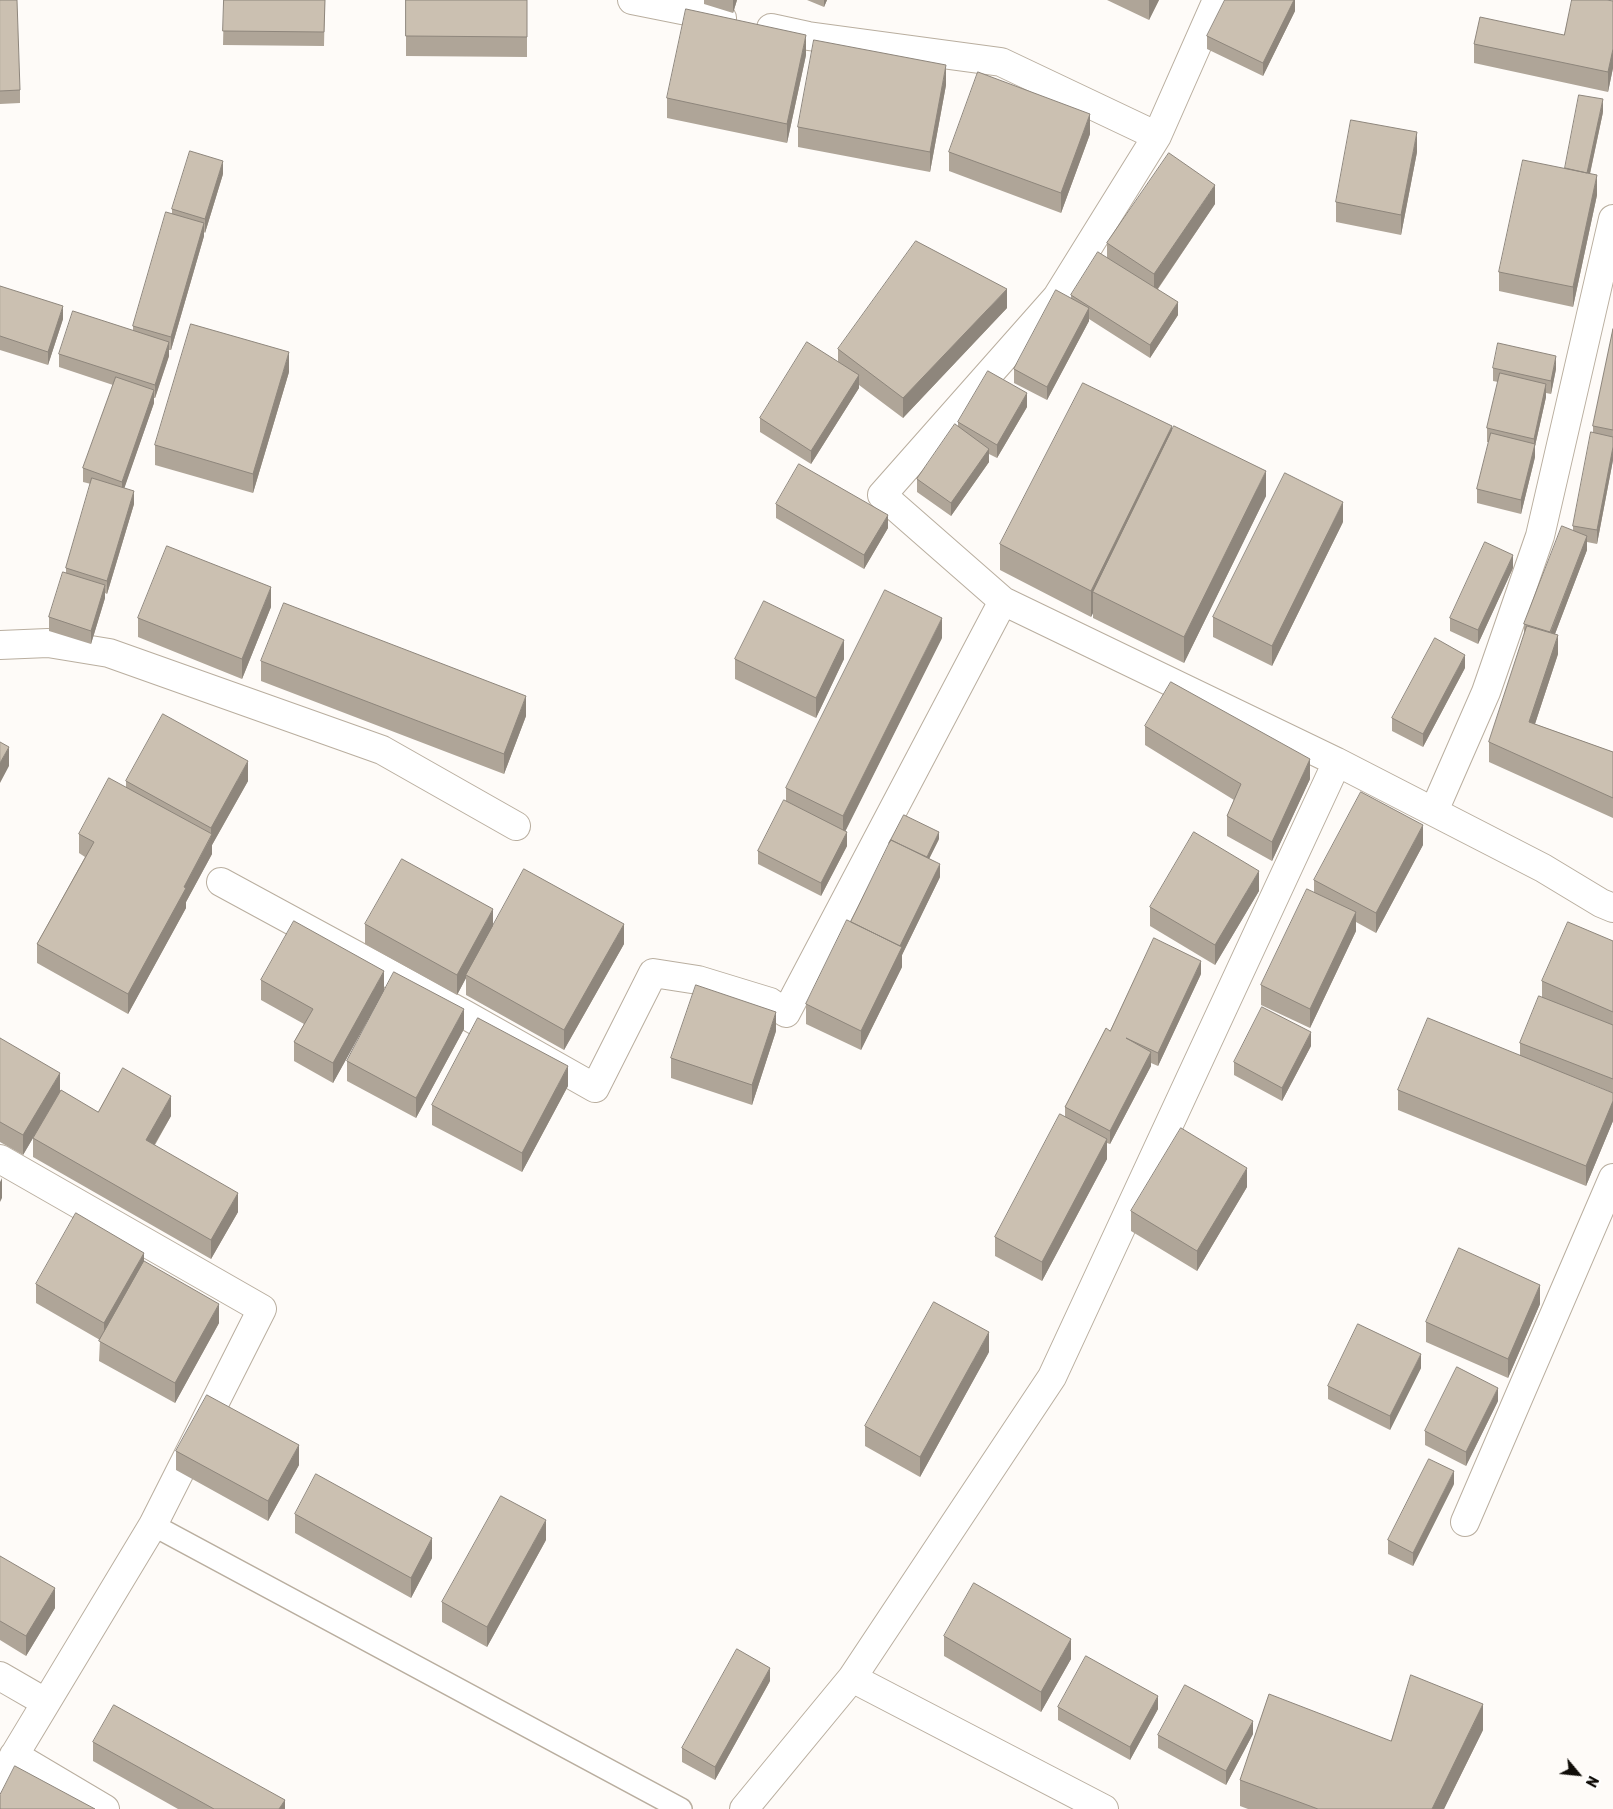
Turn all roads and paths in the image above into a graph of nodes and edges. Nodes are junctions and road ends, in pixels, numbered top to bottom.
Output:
1 (632, 0) edge
2 (1217, 0) edge
3 (1157, 136) junction
4 (1613, 219) edge
5 (1003, 601) junction
6 (0, 645) edge
7 (1338, 762) junction
8 (1434, 811) junction
9 (516, 826) dead end
10 (221, 882) dead end
11 (1613, 908) edge
12 (0, 1159) edge
13 (1613, 1178) edge
14 (1465, 1522) dead end
15 (152, 1525) junction
16 (0, 1676) edge
17 (852, 1678) junction
18 (45, 1702) junction
19 (14, 1755) junction
20 (0, 1778) edge
21 (105, 1809) edge
22 (681, 1809) edge
23 (744, 1809) edge
24 (1104, 1809) edge

1 - 3 street
2 - 3 street
3 - 5 street
4 - 8 street
5 - 7 street
5 - 10 street
6 - 9 street
7 - 8 street
7 - 17 street
8 - 11 street
12 - 15 street
13 - 14 street
15 - 18 street
15 - 22 lane
16 - 18 street
17 - 23 street
17 - 24 street
18 - 19 street
19 - 20 street
19 - 21 street

